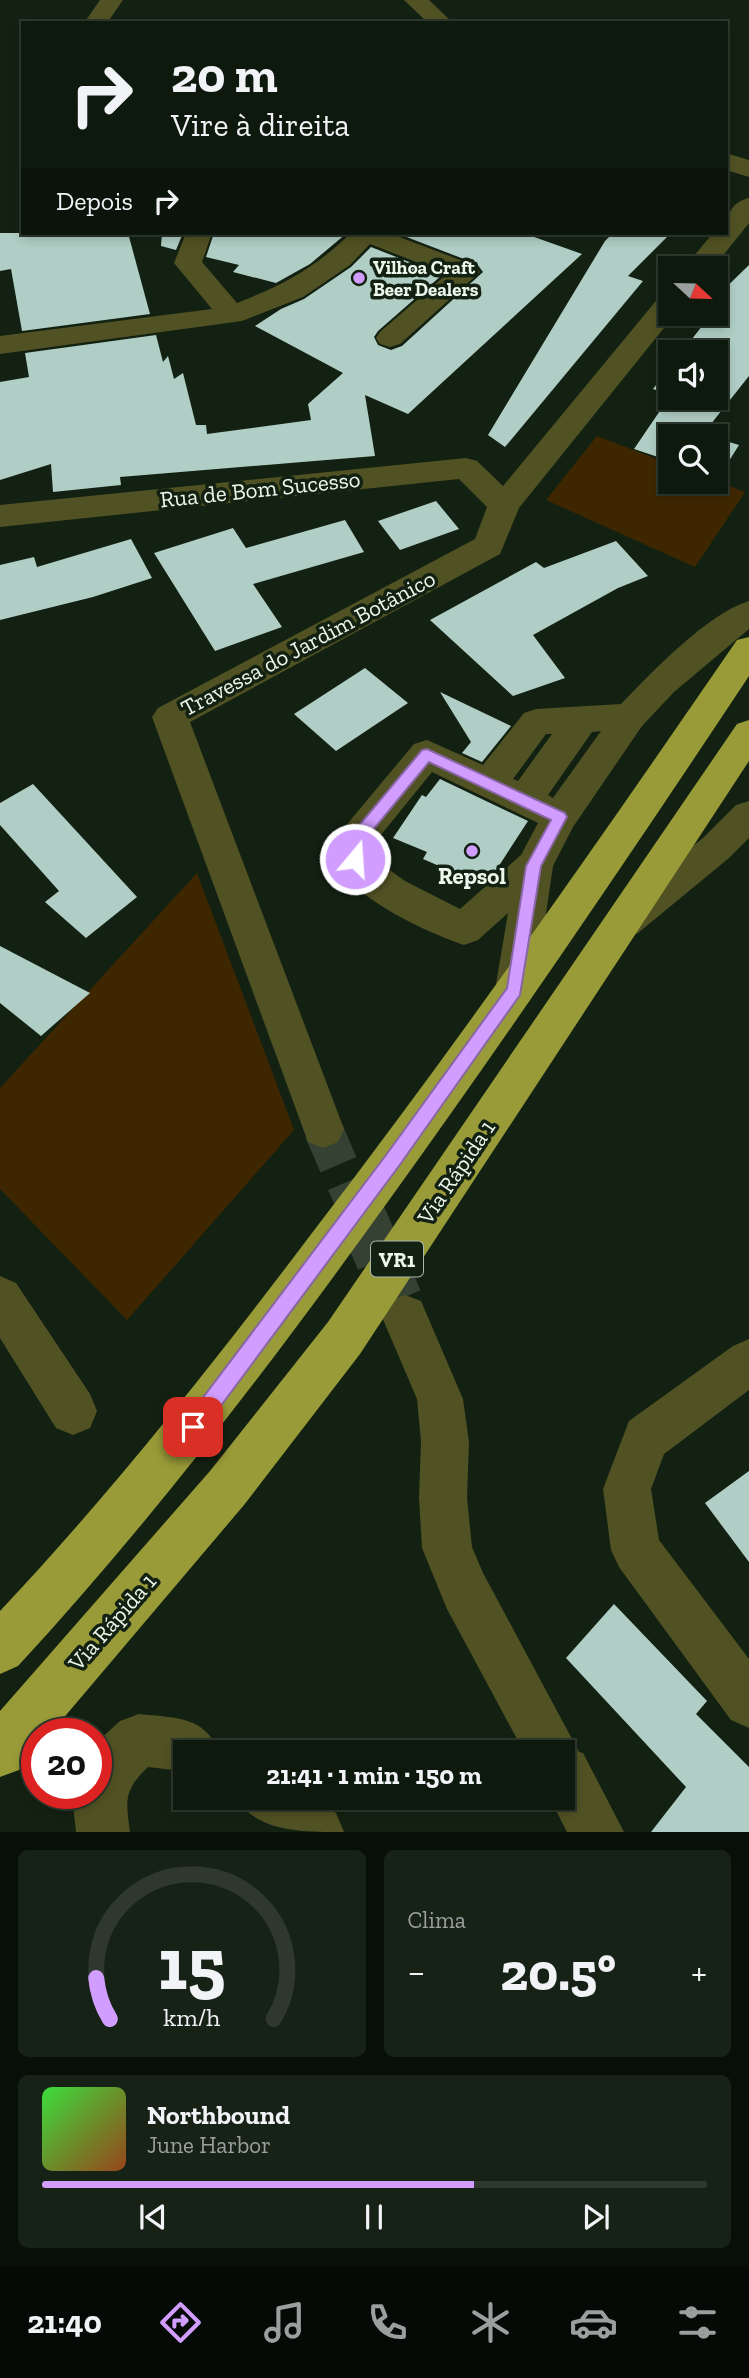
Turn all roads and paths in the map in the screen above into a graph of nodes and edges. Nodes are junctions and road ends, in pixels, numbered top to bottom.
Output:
1 (112, 0) edge
2 (415, 0) edge
3 (96, 21) edge
4 (440, 21) edge
5 (728, 161) edge
6 (749, 169) edge
7 (749, 206) edge
8 (728, 232) edge
9 (198, 235) edge
10 (363, 235) edge
11 (370, 235) edge
12 (725, 235) edge
13 (708, 256) edge
14 (232, 314) junction
15 (658, 317) edge
16 (390, 338) dead end
17 (0, 345) edge
18 (505, 505) junction
19 (0, 516) edge
20 (749, 613) edge
21 (749, 649) edge
22 (631, 717) junction
23 (582, 719) junction
24 (749, 733) edge
25 (488, 784) junction
26 (525, 800) junction
27 (749, 816) edge
28 (560, 817) junction
29 (534, 866) junction
30 (622, 923) junction
31 (515, 990) junction
32 (323, 1129) tunnel mouth
33 (0, 1298) edge
34 (405, 1317) tunnel mouth
35 (749, 1362) edge
36 (73, 1410) dead end
37 (0, 1648) edge
38 (749, 1702) edge
39 (546, 1740) edge
40 (173, 1744) edge
41 (0, 1751) edge
42 (575, 1792) edge
43 (283, 1810) edge
44 (103, 1832) edge
45 (317, 1832) edge
46 (597, 1832) edge

1 - 3 street
2 - 4 street
5 - 6 street
7 - 8 street
9 - 14 street
10 - 14 street
11 - 16 street
12 - 13 street
14 - 17 street
15 - 18 street, Travessa do Jardim Botânico
18 - 19 street, Rua de Bom Sucesso
18 - 32 street, Travessa do Jardim Botânico
20 - 22 street
21 - 31 highway, VR1
22 - 23 street
22 - 28 street
23 - 25 street
23 - 26 street
24 - 30 highway, Via Rápida 1 / VR1
25 - 26 street
25 - 29 street
26 - 28 street
27 - 30 street
28 - 29 street
29 - 31 street
30 - 41 highway, Via Rápida 1 / VR1
31 - 37 highway, VR1
33 - 36 street
34 - 39 street
35 - 38 street
40 - 44 street
42 - 46 street
43 - 45 street

